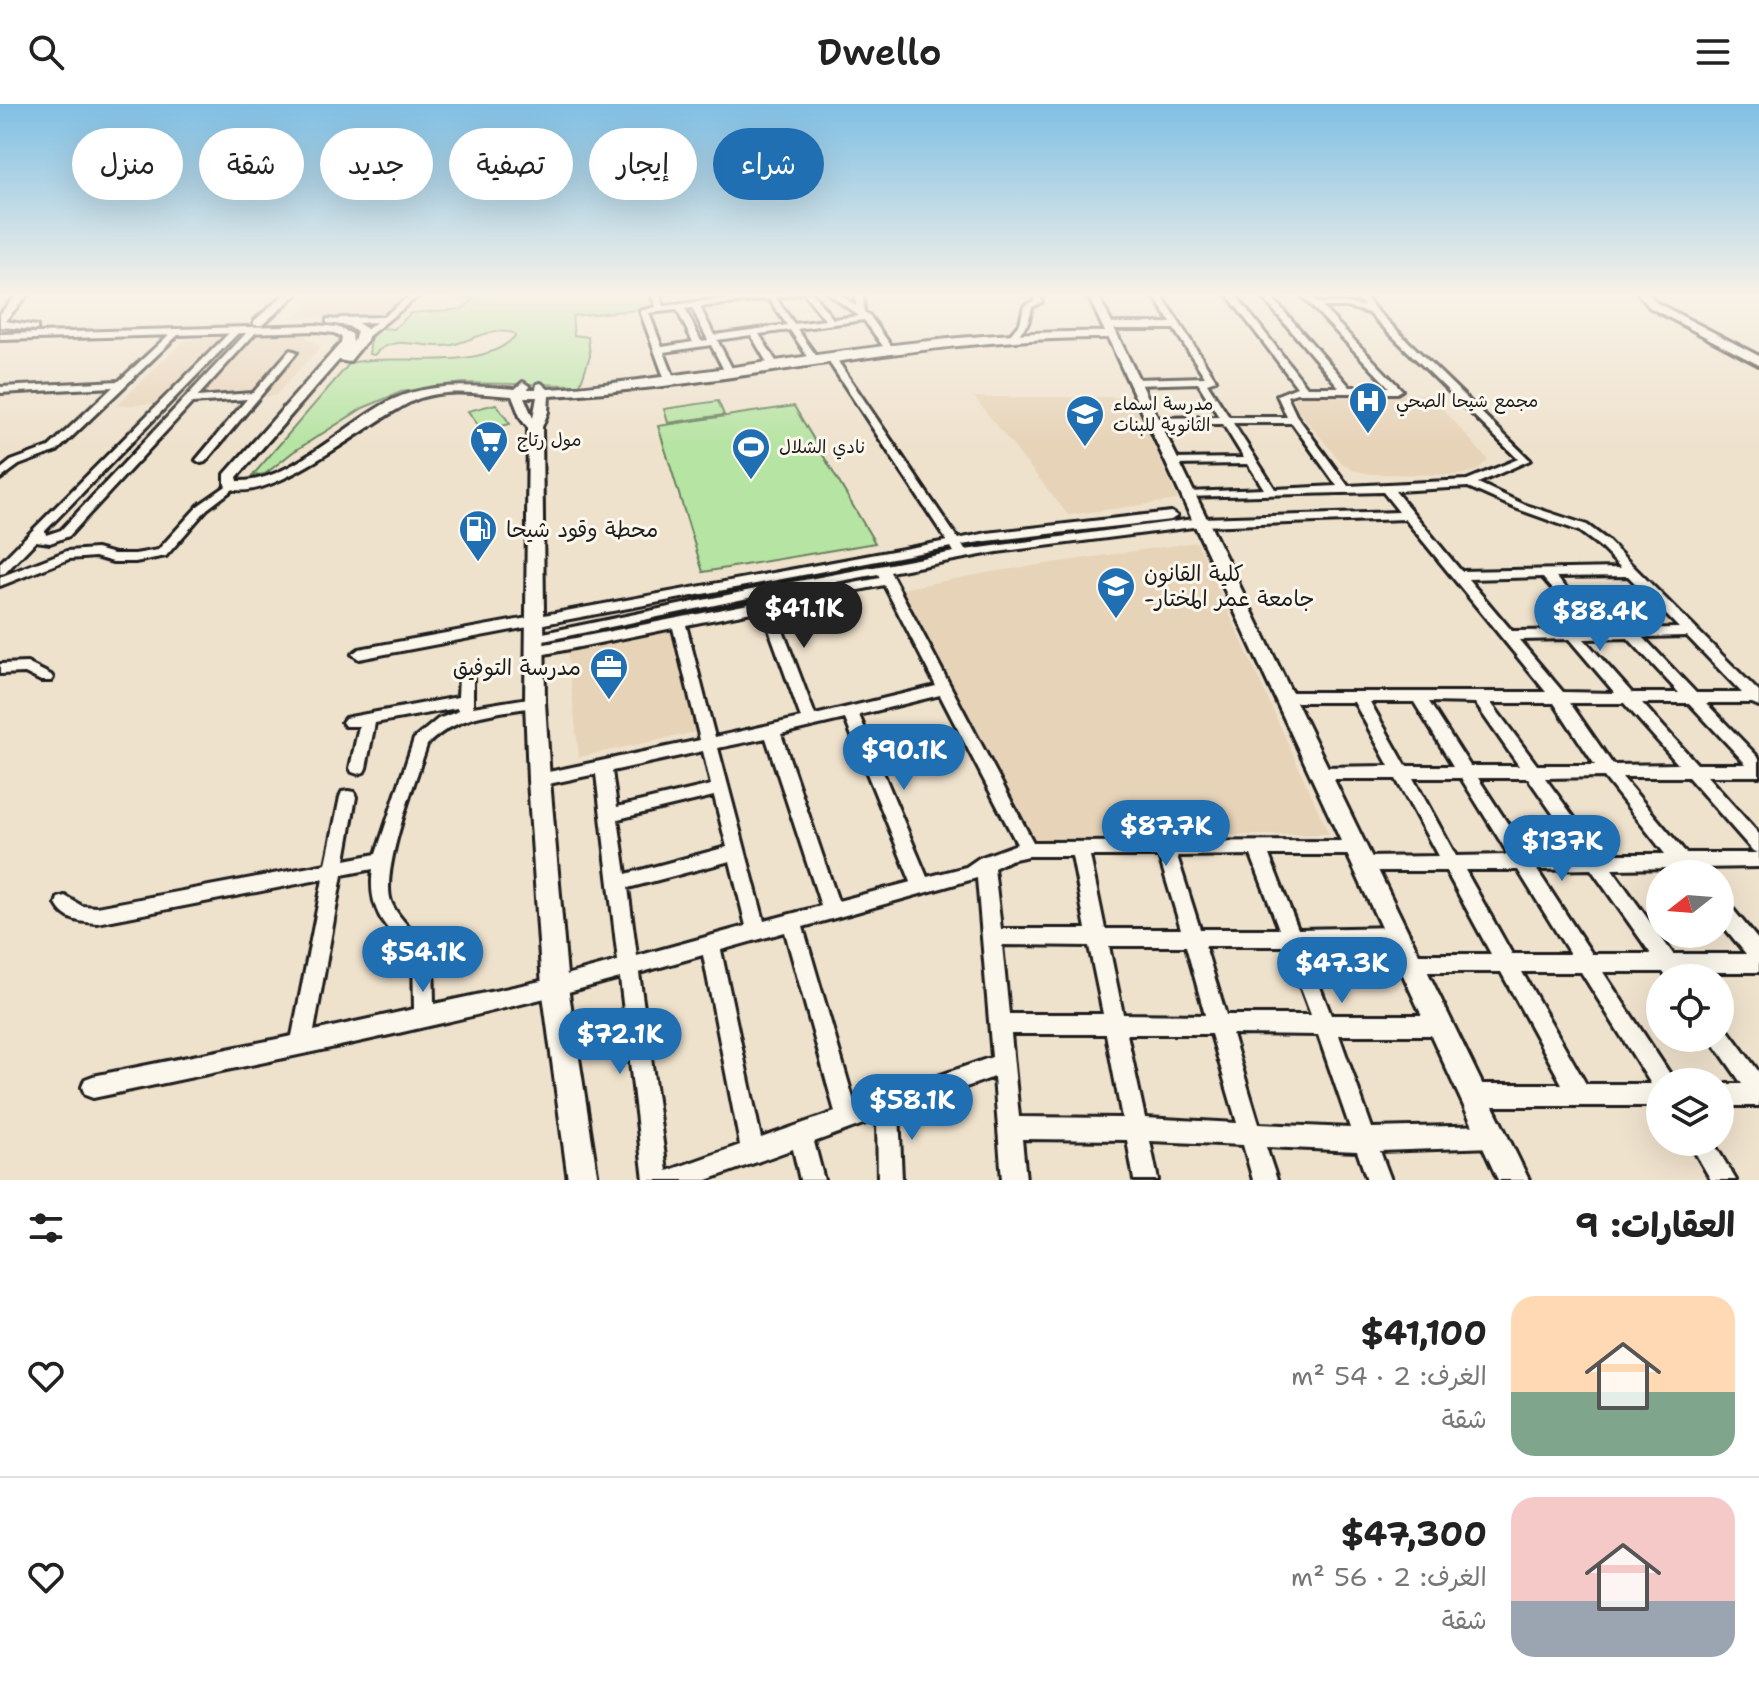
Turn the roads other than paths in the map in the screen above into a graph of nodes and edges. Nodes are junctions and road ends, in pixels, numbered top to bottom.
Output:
1 (165, 343) edge
2 (225, 343) edge
3 (241, 343) edge
4 (345, 343) edge
5 (357, 343) edge
6 (656, 343) edge
7 (701, 343) edge
8 (715, 343) edge
9 (760, 343) edge
10 (803, 343) edge
11 (885, 343) edge
12 (954, 343) edge
13 (1116, 343) edge
14 (1188, 343) edge
15 (1268, 343) edge
16 (1306, 343) edge
17 (1351, 343) edge
18 (1406, 343) edge
19 (1725, 343) edge
20 (698, 344) joint
21 (658, 350) junction
22 (891, 351) junction
23 (293, 352) dead end
24 (832, 359) junction
25 (815, 361) junction
26 (1759, 361) edge
27 (774, 366) junction
28 (729, 372) junction
29 (670, 380) junction
30 (1134, 382) junction
31 (1202, 382) junction
32 (122, 384) junction
33 (521, 389) junction
34 (0, 390) edge
35 (485, 390) junction
36 (1304, 390) junction
37 (1347, 390) junction
38 (542, 394) junction
39 (256, 396) junction
40 (189, 400) junction
41 (1152, 418) junction
42 (1224, 418) junction
43 (1293, 418) junction
44 (529, 419) junction
45 (201, 460) dead end
46 (1252, 461) junction
47 (1172, 462) junction
48 (0, 476) edge
49 (1469, 483) junction
50 (232, 485) junction
51 (1386, 488) junction
52 (1345, 490) junction
53 (1272, 493) junction
54 (1188, 495) junction
55 (1408, 515) junction
56 (1199, 518) junction
57 (43, 536) junction
58 (957, 548) junction
59 (0, 570) edge
60 (1633, 572) junction
61 (1545, 573) junction
62 (885, 575) junction
63 (1458, 575) junction
64 (0, 582) edge
65 (764, 598) junction
66 (678, 622) junction
67 (1690, 632) junction
68 (1631, 633) junction
69 (1601, 634) junction
70 (1573, 635) junction
71 (1508, 636) junction
72 (535, 637) junction
73 (359, 654) dead end
74 (0, 669) edge
75 (466, 676) dead end
76 (46, 678) dead end
77 (946, 689) junction
78 (1285, 697) junction
79 (1359, 697) junction
80 (1418, 697) junction
81 (1479, 697) junction
82 (1558, 697) junction
83 (1628, 697) junction
84 (1691, 697) junction
85 (1758, 700) edge
86 (535, 702) junction
87 (465, 708) junction
88 (850, 712) junction
89 (368, 719) junction
90 (810, 721) junction
91 (350, 722) dead end
92 (772, 731) junction
93 (708, 745) junction
94 (603, 766) junction
95 (358, 768) dead end
96 (1759, 769) edge
97 (1692, 770) junction
98 (1532, 771) junction
99 (1608, 771) junction
100 (1401, 772) junction
101 (1466, 772) junction
102 (1320, 773) junction
103 (539, 780) junction
104 (719, 789) junction
105 (348, 797) dead end
106 (609, 815) junction
107 (1759, 846) edge
108 (1166, 848) junction
109 (1257, 848) junction
110 (1028, 849) junction
111 (1080, 850) junction
112 (735, 852) junction
113 (1360, 856) junction
114 (384, 860) junction
115 (1681, 860) edge
116 (1759, 860) edge
117 (1523, 862) junction
118 (1596, 862) junction
119 (1734, 862) edge
120 (985, 863) junction
121 (1451, 863) junction
122 (1646, 865) edge
123 (332, 871) junction
124 (620, 883) junction
125 (922, 887) junction
126 (65, 904) dead end
127 (832, 911) junction
128 (792, 922) junction
129 (1734, 925) edge
130 (757, 932) junction
131 (1398, 935) junction
132 (1098, 936) junction
133 (991, 937) junction
134 (1191, 938) junction
135 (1292, 938) junction
136 (710, 944) junction
137 (1759, 956) edge
138 (1411, 963) junction
139 (1507, 963) junction
140 (1587, 963) junction
141 (1759, 963) edge
142 (1670, 964) edge
143 (1734, 965) edge
144 (630, 966) junction
145 (1646, 968) edge
146 (555, 987) junction
147 (424, 1016) junction
148 (999, 1024) junction
149 (1115, 1024) junction
150 (1218, 1024) junction
151 (1325, 1025) junction
152 (1441, 1025) junction
153 (301, 1044) junction
154 (1731, 1052) edge
155 (1002, 1064) junction
156 (1653, 1068) edge
157 (93, 1087) dead end
158 (1759, 1093) edge
159 (1734, 1094) edge
160 (1474, 1095) junction
161 (1580, 1095) junction
162 (1646, 1095) edge
163 (888, 1104) junction
164 (848, 1119) junction
165 (1009, 1128) junction
166 (1136, 1129) junction
167 (801, 1135) junction
168 (1252, 1136) junction
169 (1493, 1136) junction
170 (1364, 1140) junction
171 (753, 1152) junction
172 (1709, 1156) edge
173 (714, 1173) edge
174 (583, 1180) edge
175 (656, 1180) edge
176 (674, 1180) edge
177 (812, 1180) edge
178 (890, 1180) edge
179 (1014, 1180) edge
180 (1146, 1180) edge
181 (1265, 1180) edge
182 (1379, 1180) edge
183 (1514, 1180) edge
184 (1724, 1180) edge

1 - 32 street
2 - 57 street
3 - 40 street
4 - 50 main road
5 - 33 main road
6 - 21 street
7 - 20 street
8 - 28 street
9 - 27 street
10 - 25 street
11 - 22 street
12 - 22 main road
13 - 30 main road
14 - 31 street
15 - 36 street
16 - 37 street
17 - 37 street
18 - 49 street
19 - 26 main road
20 - 21 street
21 - 29 street
22 - 24 main road
23 - 39 street
24 - 25 main road
24 - 58 street
25 - 27 main road
27 - 28 main road
28 - 29 main road
29 - 38 main road
30 - 31 street
30 - 41 main road
31 - 42 street
32 - 34 street
32 - 48 street
33 - 35 main road
33 - 38 main road
33 - 44 main road
35 - 44 main road
35 - 50 main road
36 - 37 street
36 - 43 street
38 - 44 main road
39 - 40 street
39 - 45 street
40 - 57 street
41 - 42 street
41 - 47 main road
42 - 43 street
42 - 46 street
43 - 52 street
44 - 72 main road
46 - 47 street
46 - 53 street
47 - 54 main road
49 - 51 street
49 - 60 street
50 - 64 street
51 - 52 street
51 - 55 street
52 - 53 street
53 - 54 street
54 - 56 main road
55 - 56 street
55 - 63 street
56 - 58 street
56 - 78 main road
57 - 59 street
58 - 62 street
58 - 72 street
60 - 61 street
60 - 67 street
61 - 63 street
61 - 69 street
62 - 65 street
62 - 77 street
63 - 71 street
65 - 66 street
65 - 72 street
65 - 90 street
66 - 72 street
66 - 93 street
67 - 68 street
67 - 85 street
68 - 69 street
68 - 84 street
69 - 70 street
70 - 71 street
70 - 83 street
71 - 82 street
72 - 73 street
72 - 86 main road
74 - 76 street
75 - 87 street
77 - 88 street
77 - 110 street
78 - 79 street
78 - 102 main road
79 - 80 street
79 - 100 street
80 - 81 street
80 - 101 street
81 - 82 street
81 - 98 street
82 - 83 street
82 - 99 street
83 - 84 street
83 - 97 street
84 - 85 street
84 - 96 street
86 - 87 street
86 - 103 main road
87 - 89 street
87 - 114 street
88 - 90 street
88 - 125 street
89 - 91 street
89 - 95 street
90 - 92 street
92 - 93 street
92 - 127 street
93 - 94 street
93 - 104 street
94 - 103 street
94 - 106 street
96 - 97 street
97 - 99 street
97 - 107 street
98 - 99 street
98 - 101 street
98 - 118 street
99 - 115 street
100 - 101 street
100 - 102 street
100 - 121 street
101 - 117 street
102 - 113 main road
103 - 146 main road
104 - 106 street
104 - 112 street
105 - 123 street
106 - 124 street
108 - 109 street
108 - 111 street
108 - 134 street
109 - 113 street
109 - 135 street
110 - 111 street
110 - 120 street
111 - 132 street
112 - 124 street
112 - 130 street
113 - 121 street
113 - 131 main road
114 - 123 street
114 - 147 street
116 - 119 street
117 - 118 street
117 - 121 street
117 - 140 street
118 - 122 street
118 - 142 street
120 - 125 street
120 - 133 street
121 - 139 street
123 - 126 street
123 - 153 street
124 - 144 street
125 - 127 street
127 - 128 street
128 - 130 street
128 - 164 street
129 - 137 street
130 - 136 street
131 - 135 street
131 - 138 main road
132 - 133 street
132 - 134 street
132 - 149 street
133 - 148 street
134 - 135 street
134 - 150 street
135 - 151 street
136 - 144 street
136 - 171 street
138 - 139 street
138 - 152 main road
139 - 140 street
139 - 161 street
140 - 145 street
140 - 156 street
141 - 143 street
144 - 146 street
144 - 175 street
146 - 147 street
146 - 174 main road
147 - 153 street
148 - 149 street
148 - 155 street
149 - 150 street
149 - 166 street
150 - 151 street
150 - 168 street
151 - 152 street
151 - 170 street
152 - 160 main road
153 - 157 street
154 - 158 street
155 - 163 street
155 - 165 street
158 - 159 street
160 - 161 street
160 - 169 main road
161 - 162 street
163 - 164 street
163 - 178 street
164 - 167 street
165 - 166 street
165 - 179 street
166 - 168 street
166 - 180 street
167 - 171 street
167 - 177 street
168 - 170 street
168 - 181 street
169 - 170 street
169 - 183 main road
170 - 182 street
171 - 173 street
172 - 184 street
173 - 176 street

